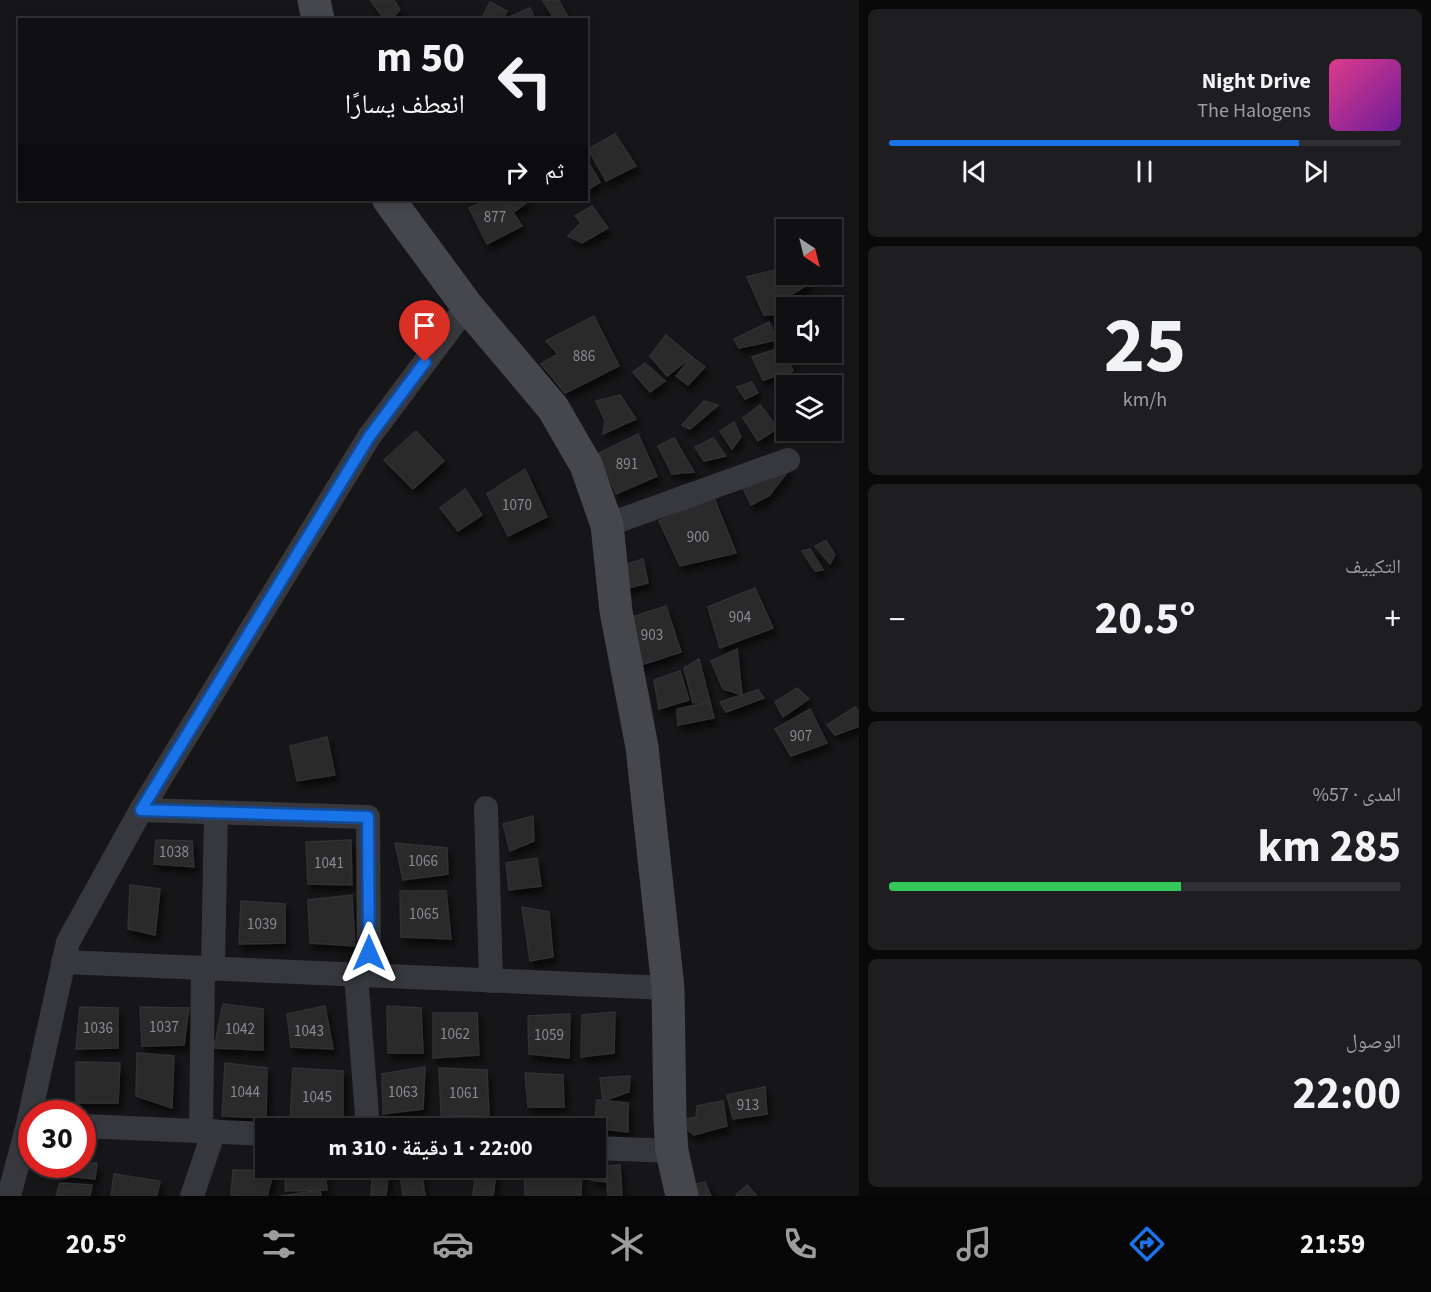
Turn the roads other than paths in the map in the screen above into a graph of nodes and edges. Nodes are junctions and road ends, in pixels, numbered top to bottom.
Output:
1 (314, 0) edge
2 (318, 18) edge
3 (390, 201) edge
4 (467, 306) junction
5 (788, 460) dead end
6 (607, 525) junction
7 (486, 808) dead end
8 (141, 810) junction
9 (216, 813) junction
10 (63, 962) junction
11 (208, 968) junction
12 (363, 975) junction
13 (491, 981) junction
14 (669, 988) junction
15 (35, 1100) edge
16 (368, 1118) edge
17 (96, 1127) edge
18 (207, 1131) junction
19 (255, 1133) edge
20 (606, 1148) edge
21 (672, 1151) junction
22 (18, 1165) edge
23 (9, 1196) edge
24 (192, 1196) edge
25 (682, 1196) edge

1 - 2 street
3 - 4 street
4 - 6 street
4 - 8 street
5 - 6 street
6 - 14 street
7 - 13 street
8 - 9 street
8 - 10 street
9 - 11 street
9 - 12 street
10 - 11 street
10 - 15 street
11 - 12 street
11 - 18 street
12 - 13 street
12 - 16 street
13 - 14 street
14 - 21 street
17 - 18 street
18 - 19 street
18 - 24 street
20 - 21 street
21 - 25 street
22 - 23 street

